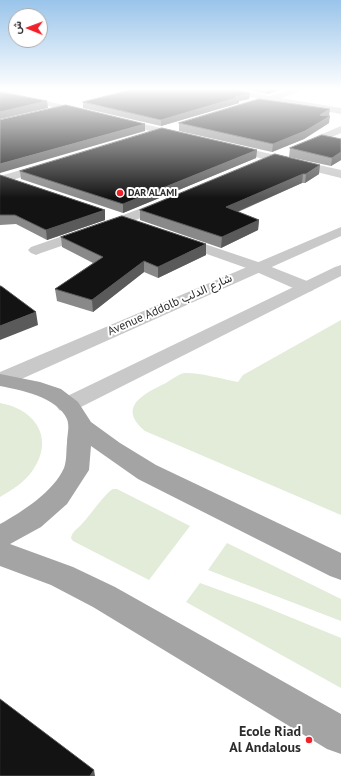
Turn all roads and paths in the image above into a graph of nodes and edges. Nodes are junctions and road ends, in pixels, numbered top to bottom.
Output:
1 (138, 125) edge
2 (183, 125) edge
3 (341, 129) edge
4 (161, 131) junction
5 (138, 138) edge
6 (198, 140) edge
7 (221, 146) edge
8 (273, 158) junction
9 (57, 163) edge
10 (252, 167) edge
11 (341, 174) edge
12 (2, 178) edge
13 (27, 186) edge
14 (180, 197) edge
15 (101, 212) edge
16 (123, 220) junction
17 (146, 228) edge
18 (341, 231) edge
19 (168, 236) edge
20 (36, 250) dead end
21 (258, 267) junction
22 (341, 270) edge
23 (306, 287) junction
24 (0, 380) edge
25 (74, 415) junction
26 (0, 536) edge
27 (0, 553) edge
28 (341, 567) edge
29 (341, 734) edge

1 - 4 street
2 - 4 street
3 - 8 street
4 - 5 street
4 - 6 street
7 - 8 street
8 - 10 street
8 - 11 street
9 - 12 street
12 - 13 street
14 - 16 street
15 - 16 street
16 - 17 street
16 - 20 street
18 - 21 street, Avenue Addolb شارع الدلب
19 - 21 street
21 - 23 street
21 - 24 street, Avenue Addolb شارع الدلب
22 - 23 street
23 - 25 street
24 - 25 main road
25 - 26 main road
25 - 28 main road
27 - 29 main road

